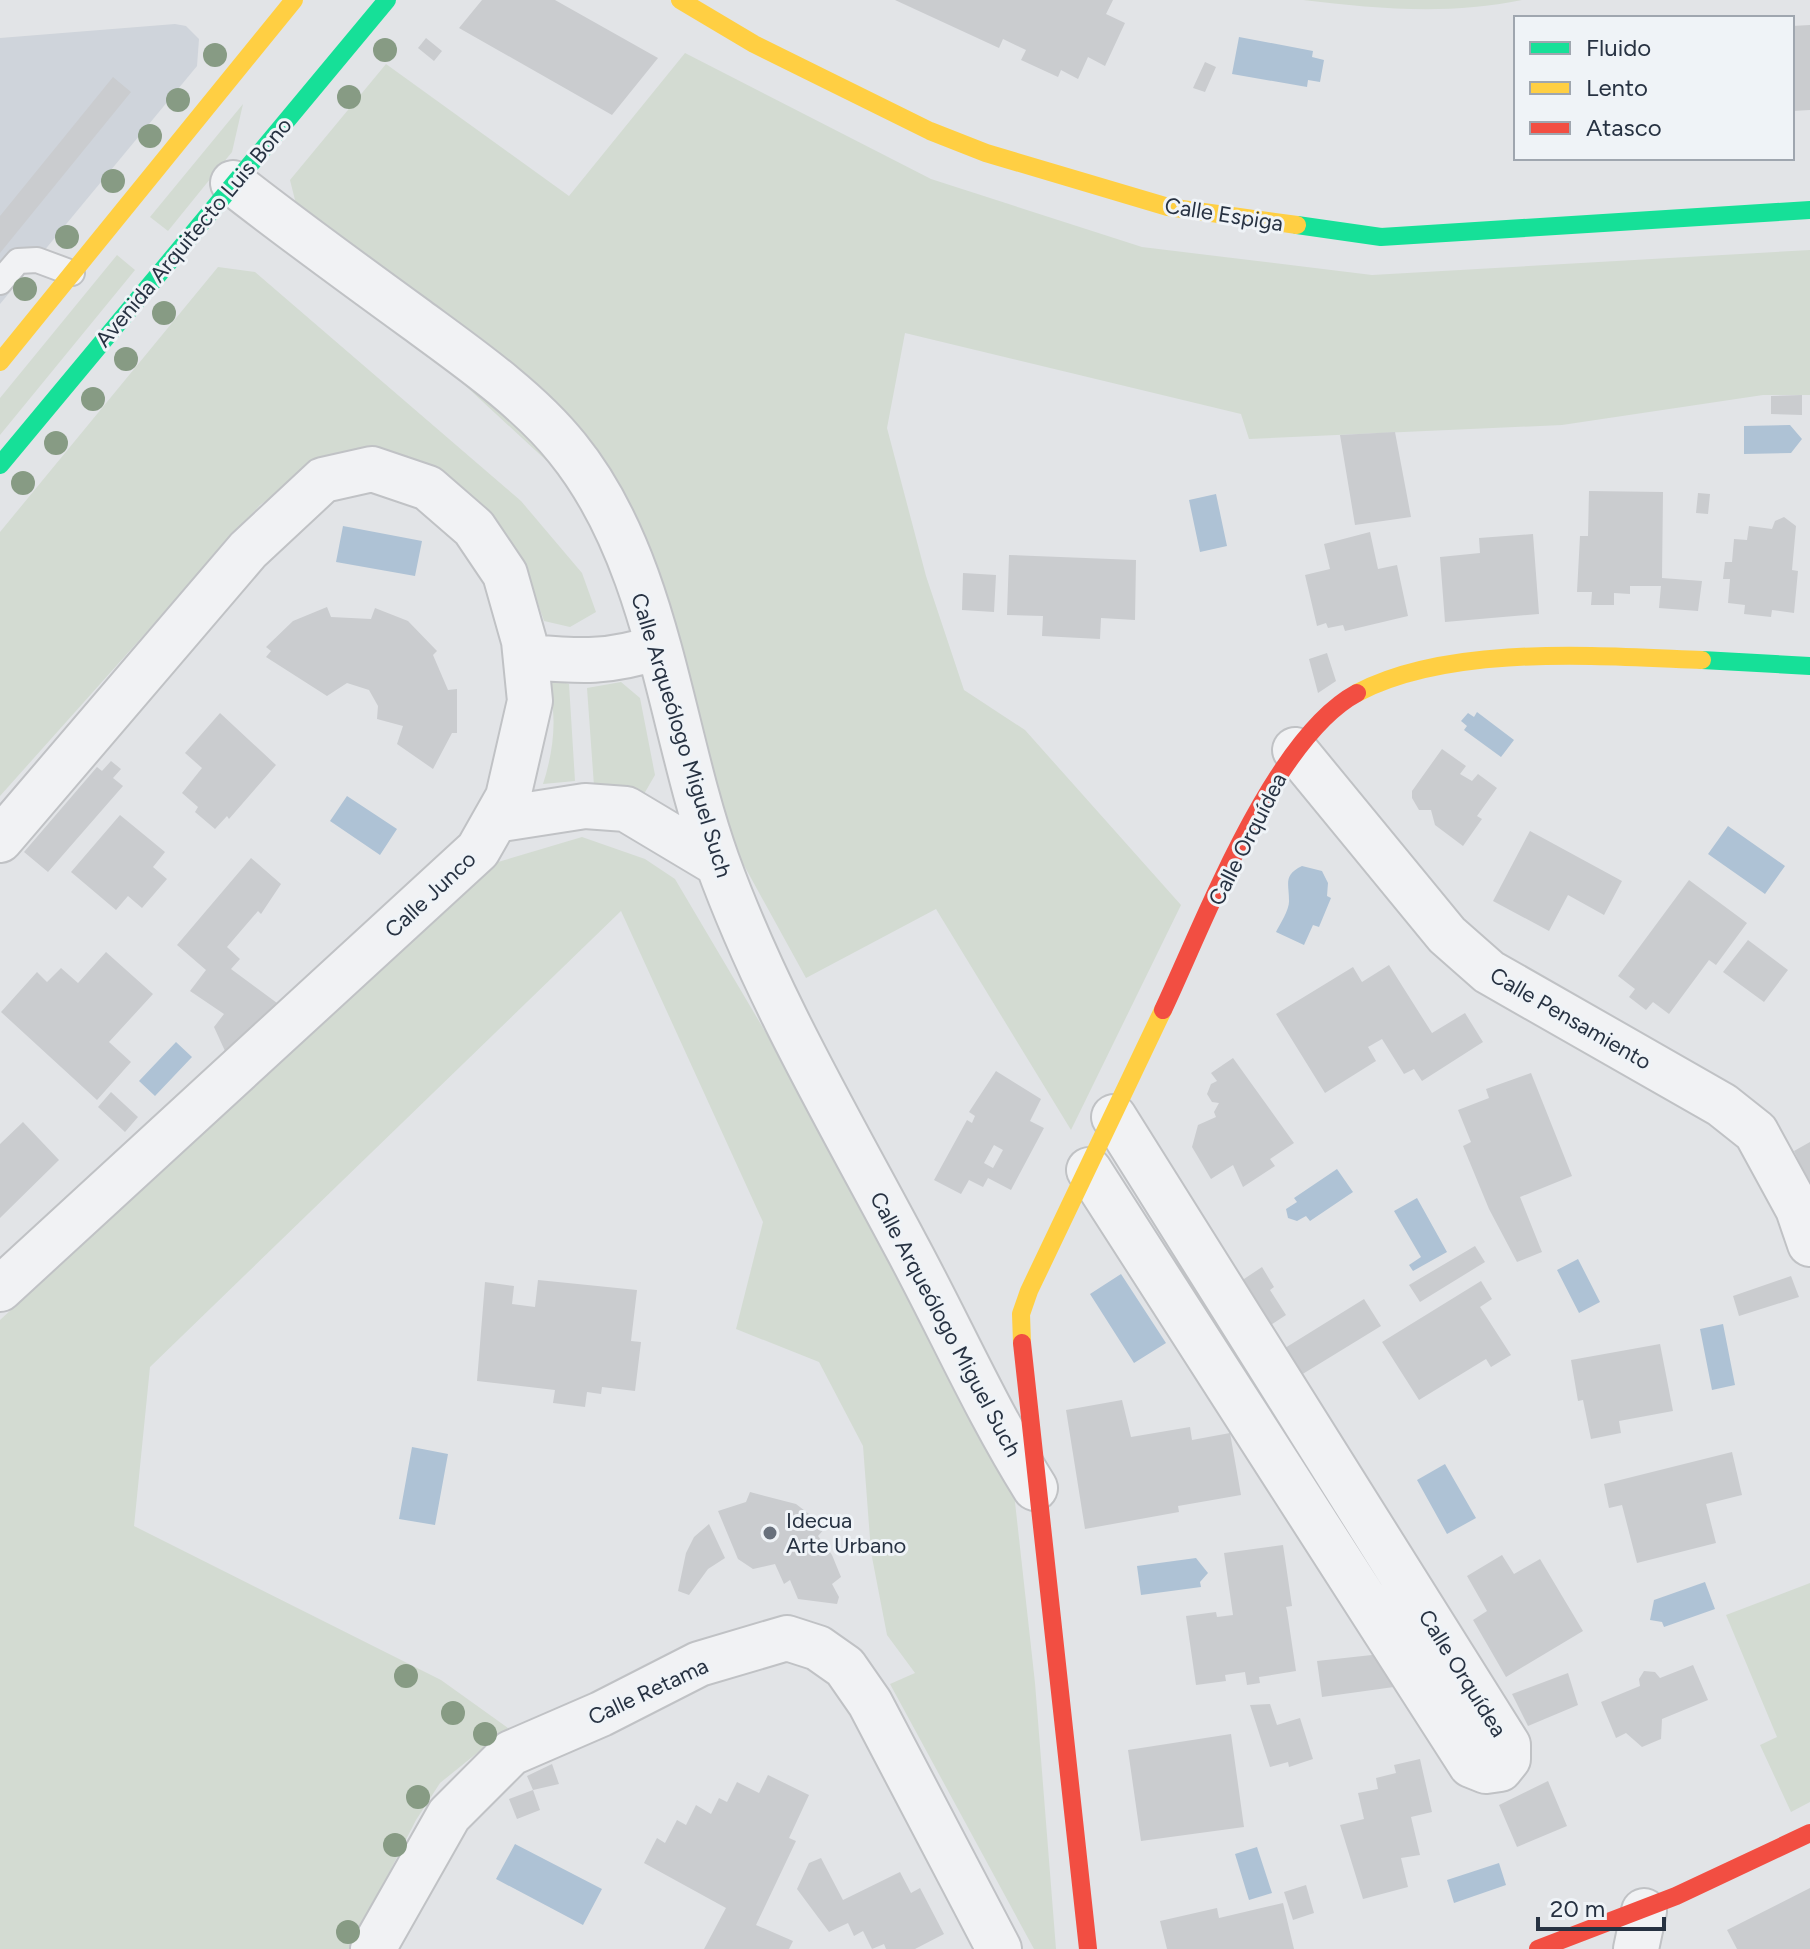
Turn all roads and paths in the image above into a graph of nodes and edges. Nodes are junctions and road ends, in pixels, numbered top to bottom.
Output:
1 (387, 0) edge
2 (680, 0) edge
3 (282, 4) edge
4 (233, 183) junction
5 (1810, 210) edge
6 (72, 273) junction
7 (0, 282) edge
8 (0, 362) edge
9 (0, 465) edge
10 (658, 647) junction
11 (526, 657) junction
12 (1810, 666) edge
13 (1295, 750) junction
14 (689, 771) junction
15 (626, 809) junction
16 (495, 820) junction
17 (0, 840) edge
18 (718, 864) junction
19 (1114, 1117) junction
20 (1089, 1170) junction
21 (1810, 1244) edge
22 (0, 1289) edge
23 (1021, 1314) junction
24 (950, 1329) junction
25 (1035, 1488) junction
26 (1810, 1833) edge
27 (1640, 1930) edge
28 (373, 1949) edge
29 (999, 1949) edge
30 (1088, 1949) edge
31 (1538, 1949) edge

1 - 4 street, Avenida Arquitecto Luis Bono
2 - 5 street, Calle Espiga
3 - 6 street
4 - 9 street, Avenida Arquitecto Luis Bono
4 - 10 street, Calle Arqueólogo Miguel Such
6 - 7 lane
6 - 8 street
10 - 11 street
10 - 14 street, Calle Arqueólogo Miguel Such
11 - 16 street, Calle Junco
11 - 17 street, Calle Junco
12 - 13 street, Calle Orquídea
13 - 19 street, Calle Orquídea
13 - 21 street, Calle Pensamiento
14 - 15 street
14 - 18 street, Calle Arqueólogo Miguel Such
15 - 16 street
15 - 18 street
16 - 22 street, Calle Junco
18 - 24 street, Calle Arqueólogo Miguel Such
19 - 20 street, Calle Orquídea
19 - 20 street, Calle Orquídea
20 - 23 street, Calle Orquídea
23 - 24 street, Calle Orquídea
23 - 25 street, Calle Orquídea
24 - 25 street, Calle Arqueólogo Miguel Such
25 - 30 street, Calle Orquídea
26 - 27 street
27 - 31 street
28 - 29 street, Calle Retama

